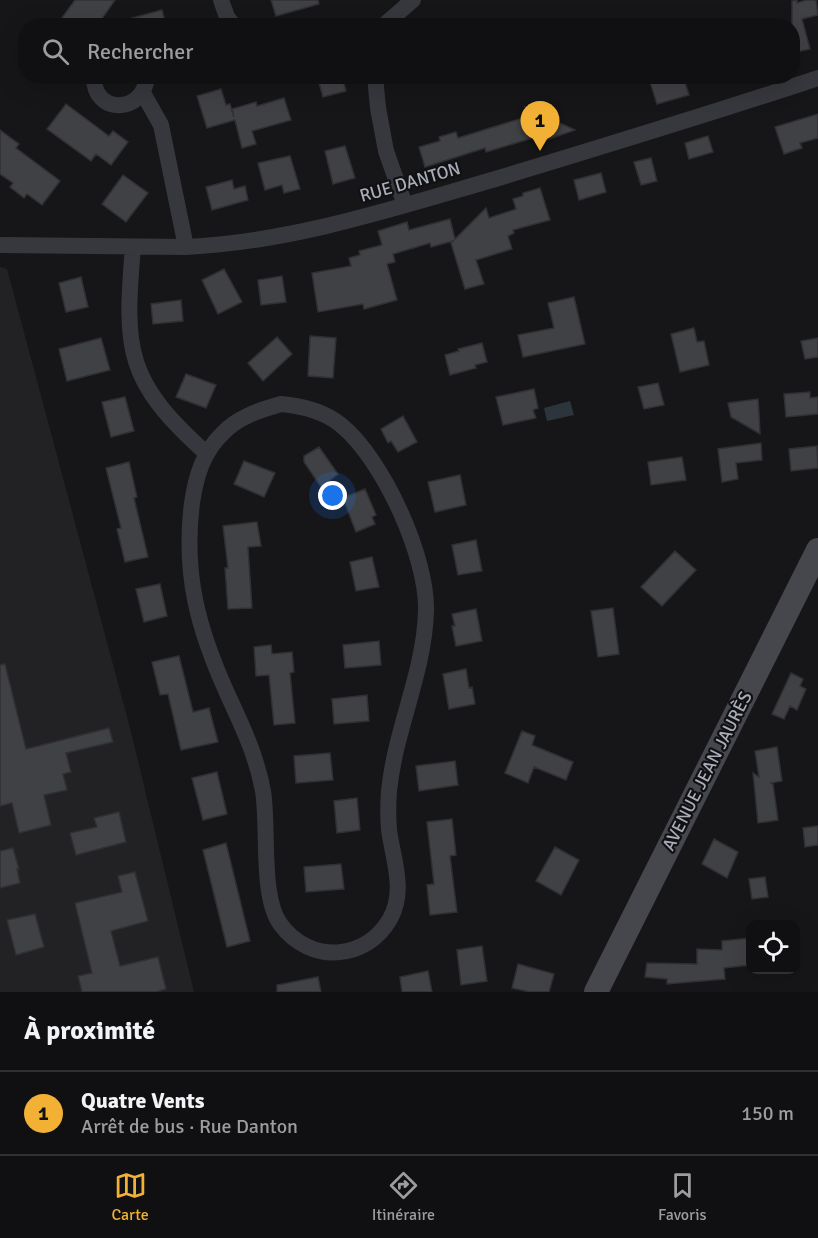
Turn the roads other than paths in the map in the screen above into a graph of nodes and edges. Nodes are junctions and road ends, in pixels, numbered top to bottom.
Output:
1 (221, 0) edge
2 (413, 0) edge
3 (228, 18) edge
4 (392, 18) edge
5 (818, 78) edge
6 (95, 84) edge
7 (376, 84) edge
8 (799, 84) edge
9 (800, 84) edge
10 (145, 85) edge
11 (405, 205) junction
12 (0, 245) edge
13 (186, 247) junction
14 (133, 248) junction
15 (206, 453) junction
16 (818, 550) edge
17 (597, 992) edge

1 - 3 street
2 - 4 street
5 - 9 street, RUE DANTON
6 - 10 street
7 - 11 street
8 - 11 street, RUE DANTON
10 - 13 street
11 - 13 street, RUE DANTON
12 - 14 street, RUE DANTON
13 - 14 street, RUE DANTON
14 - 15 street
15 - 15 street
16 - 17 main road, AVENUE JEAN JAURÈS

